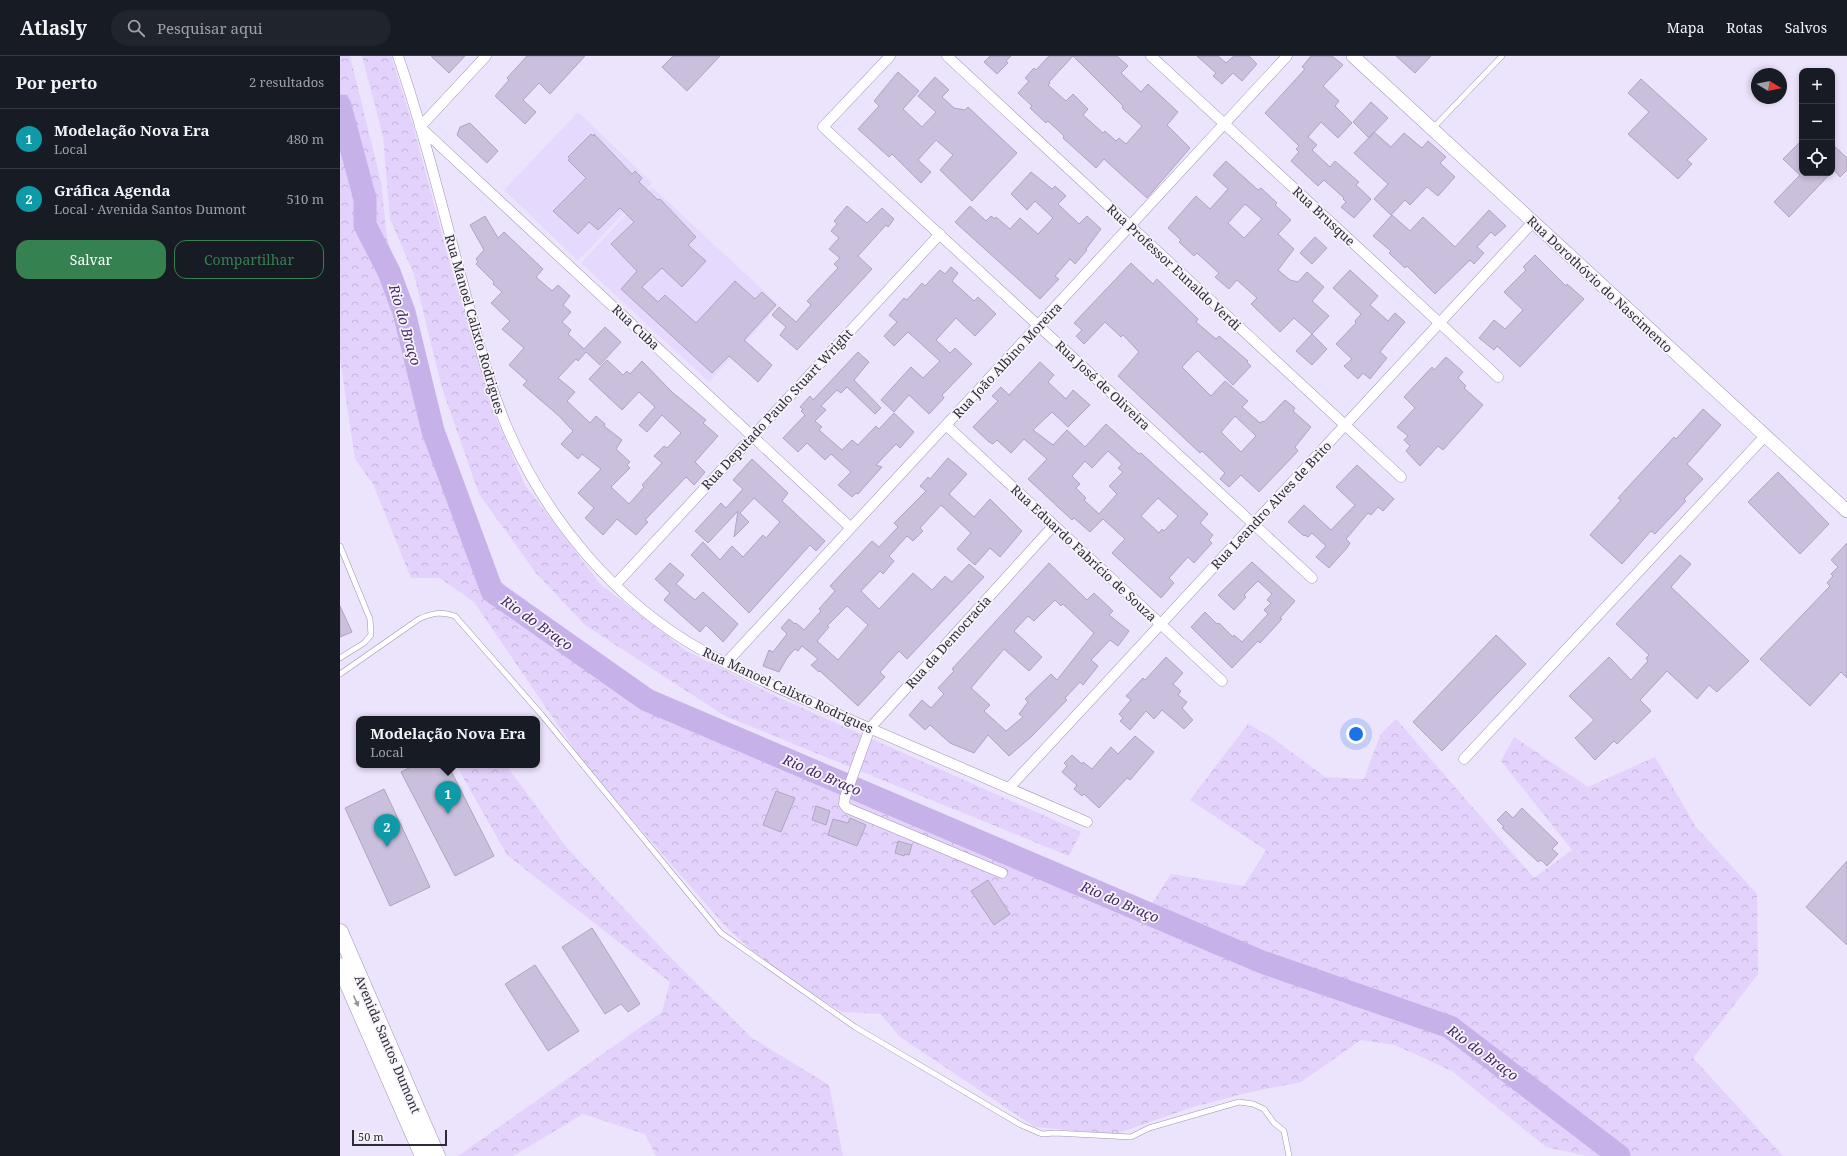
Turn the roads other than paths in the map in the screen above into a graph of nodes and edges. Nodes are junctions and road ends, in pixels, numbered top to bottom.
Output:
1 (398, 56) edge
2 (486, 56) edge
3 (890, 56) edge
4 (947, 56) edge
5 (1151, 56) edge
6 (1287, 56) edge
7 (1353, 56) edge
8 (1502, 56) edge
9 (1224, 124) junction
10 (420, 127) junction
11 (1432, 129) junction
12 (1533, 222) junction
13 (1130, 226) junction
14 (940, 234) junction
15 (1440, 323) junction
16 (1038, 325) junction
17 (1498, 377) dead end
18 (946, 425) junction
19 (1345, 425) junction
20 (752, 436) junction
21 (1765, 436) junction
22 (1401, 478) dead end
23 (1847, 512) edge
24 (1254, 524) junction
25 (1054, 525) junction
26 (851, 528) junction
27 (340, 546) edge
28 (1312, 578) dead end
29 (615, 585) junction
30 (1161, 624) junction
31 (340, 658) edge
32 (726, 663) junction
33 (340, 674) edge
34 (1222, 681) dead end
35 (870, 728) junction
36 (1464, 759) dead end
37 (1009, 788) junction
38 (1087, 822) dead end
39 (1002, 874) dead end
40 (340, 932) edge
41 (340, 966) edge
42 (423, 1156) edge
43 (437, 1156) edge
44 (1290, 1156) edge

1 - 10 street, Rua Manoel Calixto Rodrigues
2 - 10 street
3 - 14 street, Rua José de Oliveira
4 - 13 street, Rua Professor Eunaldo Verdi
5 - 9 street, Rua Brusque
6 - 9 street, Rua João Albino Moreira
7 - 11 street, Rua Dorothóvio do Nascimento
8 - 11 lane
9 - 13 street, Rua João Albino Moreira
9 - 15 street, Rua Brusque
10 - 20 street, Rua Cuba
10 - 29 street, Rua Manoel Calixto Rodrigues
11 - 12 street, Rua Dorothóvio do Nascimento
12 - 15 street, Rua Leandro Alves de Brito
12 - 21 street, Rua Dorothóvio do Nascimento
13 - 16 street, Rua João Albino Moreira
13 - 19 street, Rua Professor Eunaldo Verdi
14 - 16 street, Rua José de Oliveira
14 - 20 street, Rua Deputado Paulo Stuart Wright
15 - 17 street, Rua Brusque
15 - 19 street, Rua Leandro Alves de Brito
16 - 18 street, Rua João Albino Moreira
16 - 24 street, Rua José de Oliveira
18 - 25 street, Rua Eduardo Fabrício de Souza
18 - 26 street, Rua João Albino Moreira
19 - 22 street, Rua Professor Eunaldo Verdi
19 - 24 street, Rua Leandro Alves de Brito
20 - 26 street, Rua Cuba
20 - 29 street, Rua Deputado Paulo Stuart Wright
21 - 23 street, Rua Dorothóvio do Nascimento
21 - 36 street
24 - 28 street, Rua José de Oliveira
24 - 30 street, Rua Leandro Alves de Brito
25 - 30 street, Rua Eduardo Fabrício de Souza
25 - 35 street, Rua da Democracia
26 - 32 street, Rua João Albino Moreira
27 - 31 lane
29 - 32 street, Rua Manoel Calixto Rodrigues
30 - 34 street, Rua Eduardo Fabrício de Souza
30 - 37 street, Rua Leandro Alves de Brito
32 - 35 street, Rua Manoel Calixto Rodrigues
33 - 44 lane
35 - 37 street, Rua Manoel Calixto Rodrigues
35 - 39 street, Rua da Democracia
37 - 38 street, Rua Manoel Calixto Rodrigues
40 - 43 main road, Avenida Santos Dumont
41 -> 42 main road, Avenida Santos Dumont

